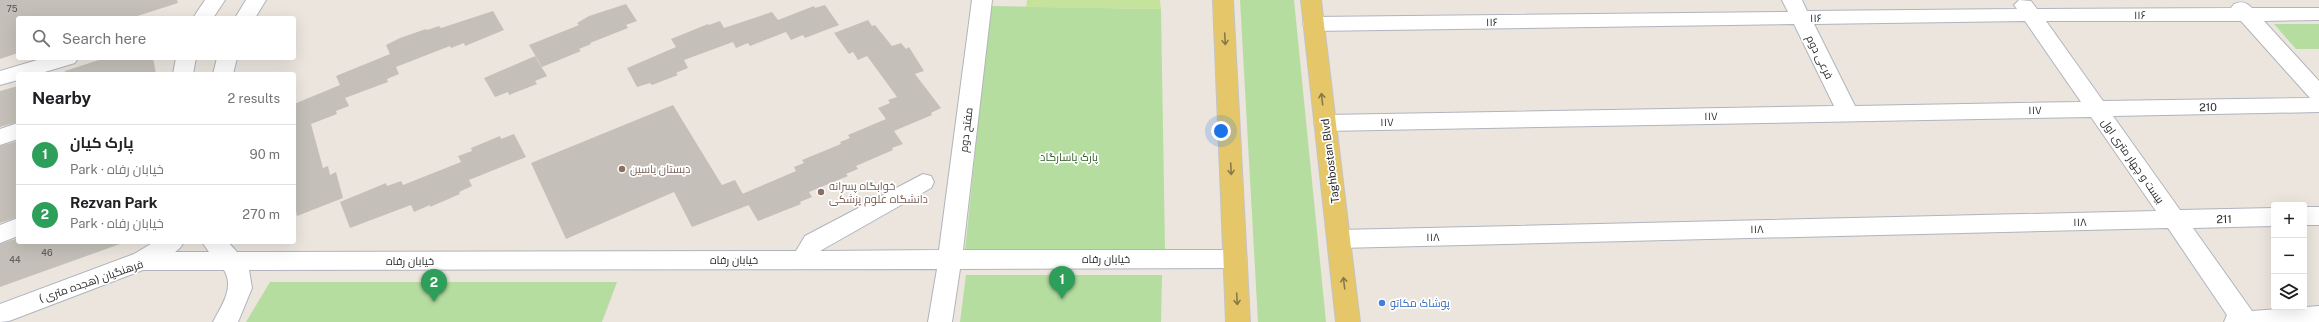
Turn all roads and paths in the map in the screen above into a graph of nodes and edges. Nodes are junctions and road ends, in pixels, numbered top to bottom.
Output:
1 (215, 0) edge
2 (256, 0) edge
3 (982, 0) edge
4 (1223, 0) edge
5 (1311, 0) edge
6 (1792, 0) edge
7 (2240, 7) edge
8 (2025, 8) edge
9 (2319, 14) edge
10 (204, 16) edge
11 (246, 16) edge
12 (1801, 18) junction
13 (1314, 24) junction
14 (61, 60) edge
15 (186, 60) edge
16 (226, 60) edge
17 (20, 72) edge
18 (183, 72) edge
19 (224, 72) edge
20 (16, 73) edge
21 (0, 78) edge
22 (2319, 94) edge
23 (2319, 105) edge
24 (2096, 109) junction
25 (1848, 114) junction
26 (1325, 123) junction
27 (16, 131) edge
28 (0, 136) edge
29 (923, 182) dead end
30 (2307, 216) edge
31 (2319, 216) edge
32 (2271, 217) edge
33 (2174, 220) junction
34 (16, 228) edge
35 (0, 234) edge
36 (1339, 239) junction
37 (169, 244) edge
38 (218, 244) edge
39 (235, 252) edge
40 (1236, 259) junction
41 (803, 260) junction
42 (950, 260) junction
43 (142, 262) junction
44 (0, 314) edge
45 (2319, 316) edge
46 (225, 322) edge
47 (940, 322) edge
48 (1238, 322) edge
49 (1348, 322) edge
50 (2242, 322) edge

1 - 10 street
2 - 11 street
3 - 42 street, مفتح دوم
4 -> 40 main road
5 - 13 main road, Taghbostan Blvd
6 - 12 street, فرعی دوم
7 - 8 street, ۱۱۶
7 - 9 street, ۱۱۶
7 - 22 street
8 - 12 street, ۱۱۶
8 - 24 street, بیست و چهار متری اول
12 - 13 street, ۱۱۶
12 - 25 street, فرعی دوم
26 -> 13 main road, Taghbostan Blvd
14 - 17 street
15 - 18 street
16 - 19 street
20 - 21 street
23 - 24 street, 210
24 - 25 street, ۱۱۷
24 - 33 street, بیست و چهار متری اول
25 - 26 street, ۱۱۷
26 - 36 main road, Taghbostan Blvd
27 - 28 street
29 - 41 street
30 - 31 street
32 - 33 street, 211
33 - 36 street, ۱۱۸
33 - 50 street, بیست و چهار متری اول
34 - 35 street
49 -> 36 main road, Taghbostan Blvd
37 - 43 street
38 - 39 street
39 - 41 street, خیابان رفاه
39 - 43 street, فرهنگیان (هجده متری )
39 - 46 street
40 - 42 street, خیابان رفاه
40 -> 48 main road
41 - 42 street, خیابان رفاه
42 - 47 street, مفتح دوم
43 - 44 street, فرهنگیان (هجده متری )
45 - 50 street

